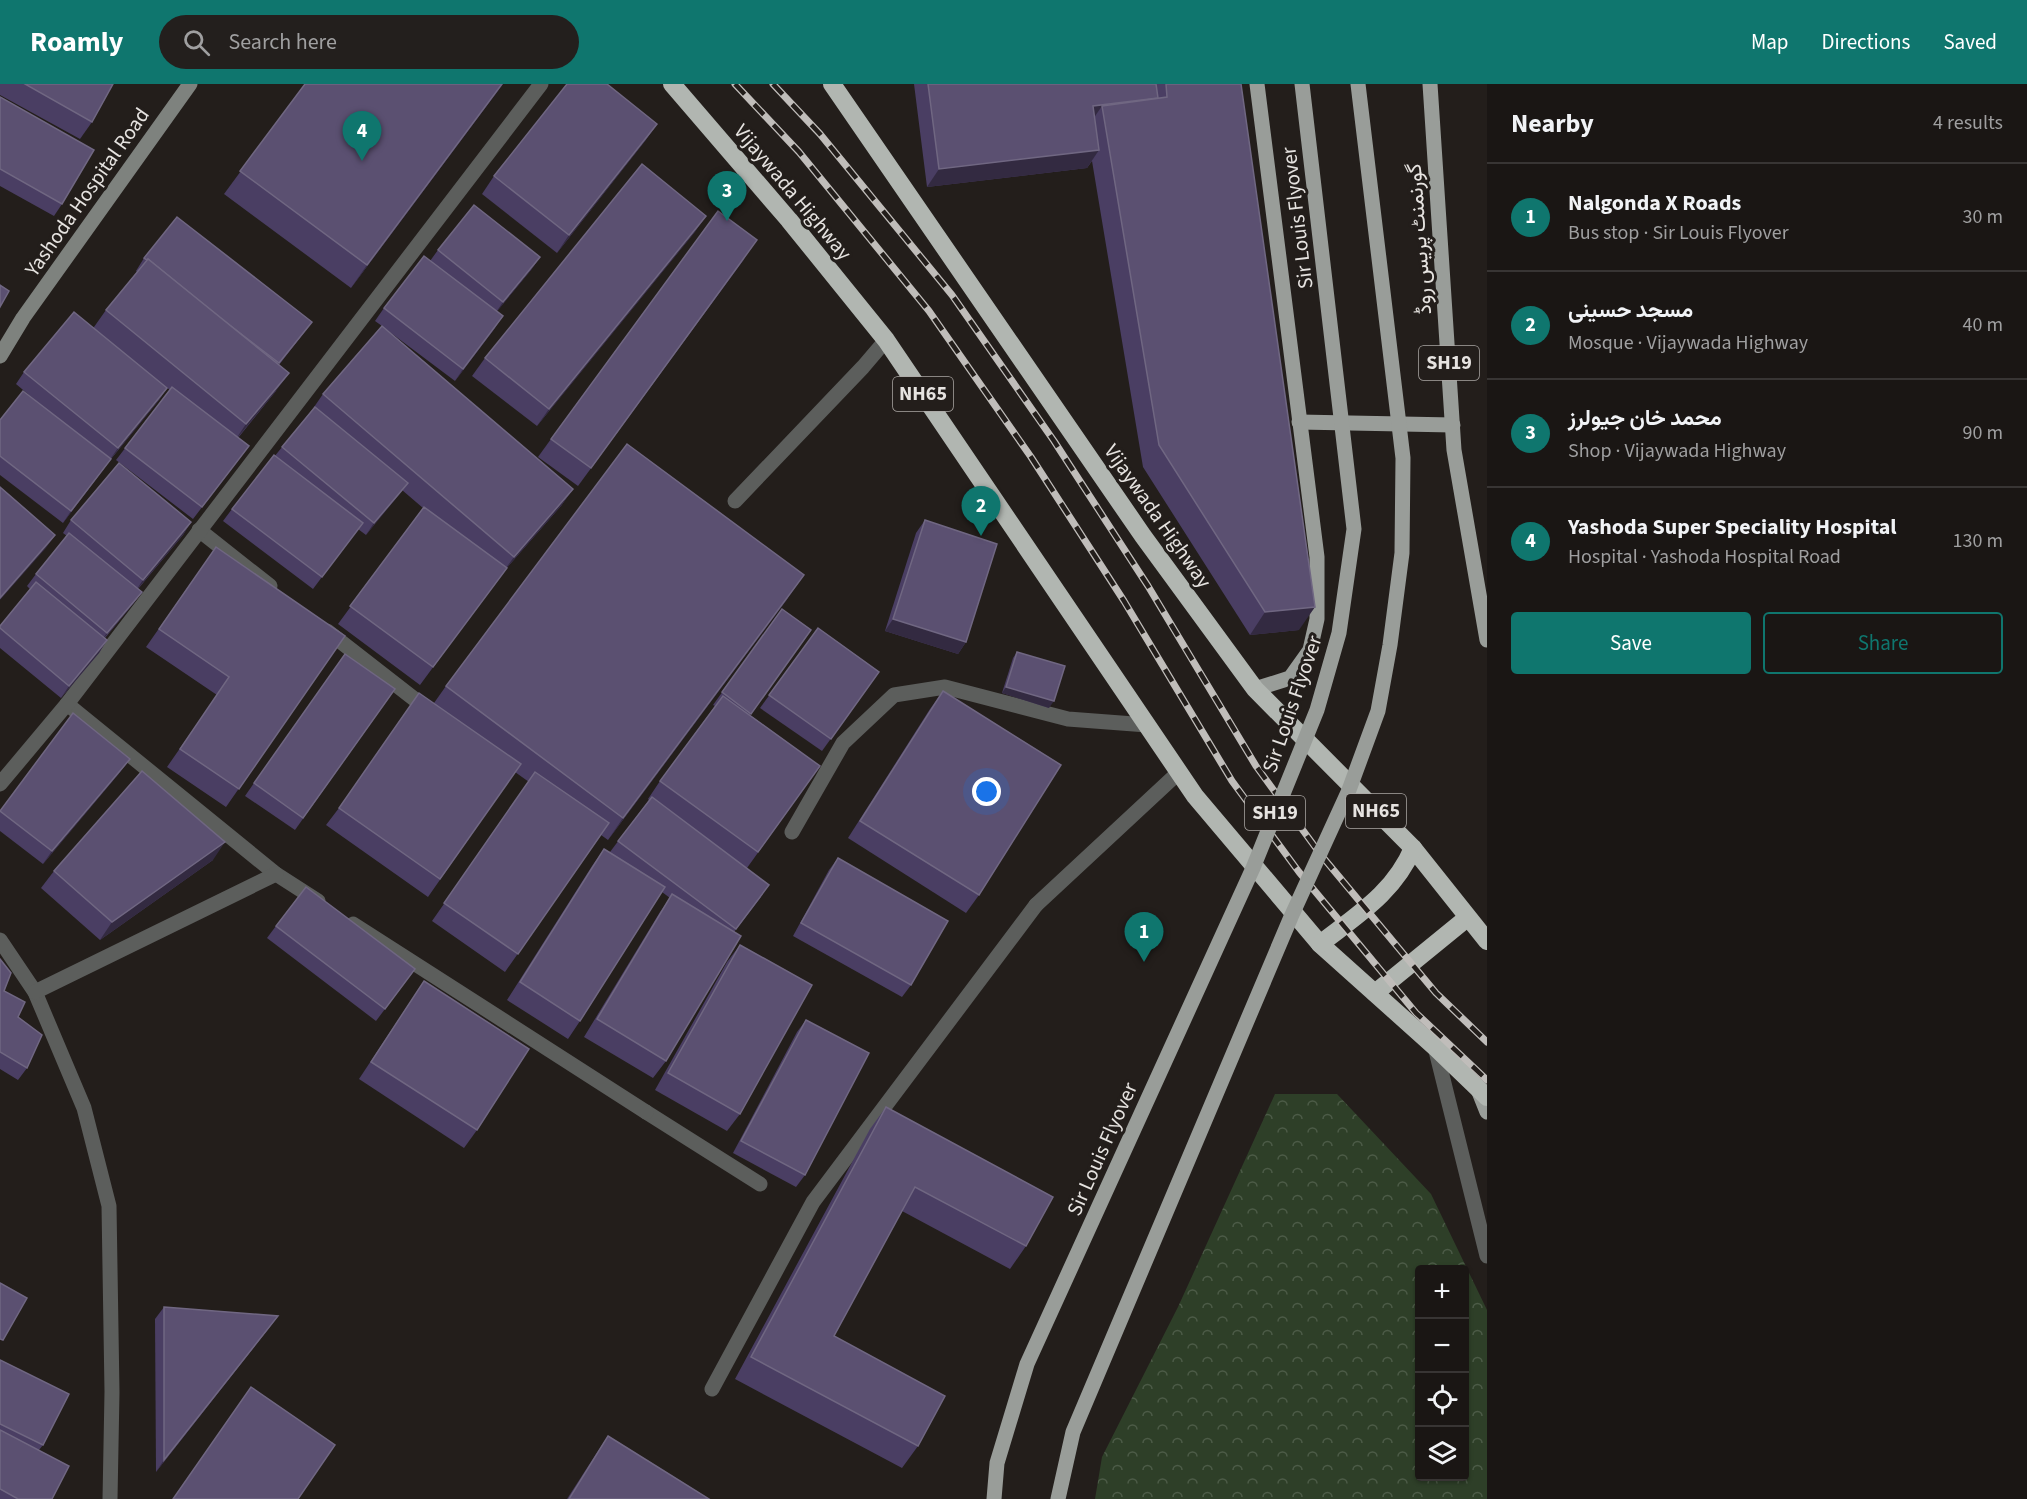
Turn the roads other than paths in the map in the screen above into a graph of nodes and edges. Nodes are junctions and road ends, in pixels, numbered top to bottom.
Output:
1 (190, 84) edge
2 (541, 84) edge
3 (672, 84) edge
4 (832, 84) edge
5 (1257, 84) edge
6 (1302, 84) edge
7 (1358, 84) edge
8 (1430, 84) edge
9 (886, 340) junction
10 (0, 356) edge
11 (1299, 422) junction
12 (1453, 425) junction
13 (735, 501) dead end
14 (199, 531) junction
15 (282, 596) edge
16 (319, 624) edge
17 (1487, 640) edge
18 (1255, 689) junction
19 (67, 704) junction
20 (438, 718) edge
21 (1147, 725) junction
22 (1178, 773) junction
23 (0, 784) edge
24 (792, 832) edge
25 (1413, 848) junction
26 (276, 874) junction
27 (1467, 918) junction
28 (0, 940) edge
29 (1487, 940) edge
30 (1320, 944) junction
31 (35, 992) junction
32 (1375, 993) junction
33 (1435, 1047) junction
34 (1481, 1091) edge
35 (1487, 1112) edge
36 (759, 1185) dead end
37 (1487, 1256) edge
38 (712, 1389) dead end
39 (110, 1499) edge
40 (994, 1499) edge
41 (1058, 1499) edge

1 - 10 street, Yashoda Hospital Road
2 - 14 street
3 - 9 highway, Vijaywada Highway / NH65
4 - 18 highway, Vijaywada Highway / NH65
5 - 11 main road
6 - 40 main road, Sir Louis Flyover / SH19, bridge
7 - 41 main road, SH19, bridge
8 - 12 main road, گورنمنٹ پریس روڈ / SH19
9 - 13 street
9 - 21 highway, Vijaywada Highway / NH65
11 - 12 main road
11 - 18 main road
12 - 17 main road, گورنمنٹ پریس روڈ / SH19
14 - 15 street
14 - 19 street
16 - 20 street
18 - 25 highway, Vijaywada Highway / NH65
19 - 23 street
19 - 26 street
21 - 22 highway, Vijaywada Highway / NH65
21 - 24 street
22 - 30 highway, Vijaywada Highway / NH65
22 - 38 street
25 - 27 highway, Vijaywada Highway / NH65
25 - 30 highway
26 - 31 street
26 - 36 street
27 - 29 highway, Vijaywada Highway / NH65
27 - 32 highway
28 - 31 street
30 - 32 highway, NH65
31 - 39 street
32 - 33 highway, NH65
33 - 34 highway, NH65
33 - 37 street
34 - 35 main road

